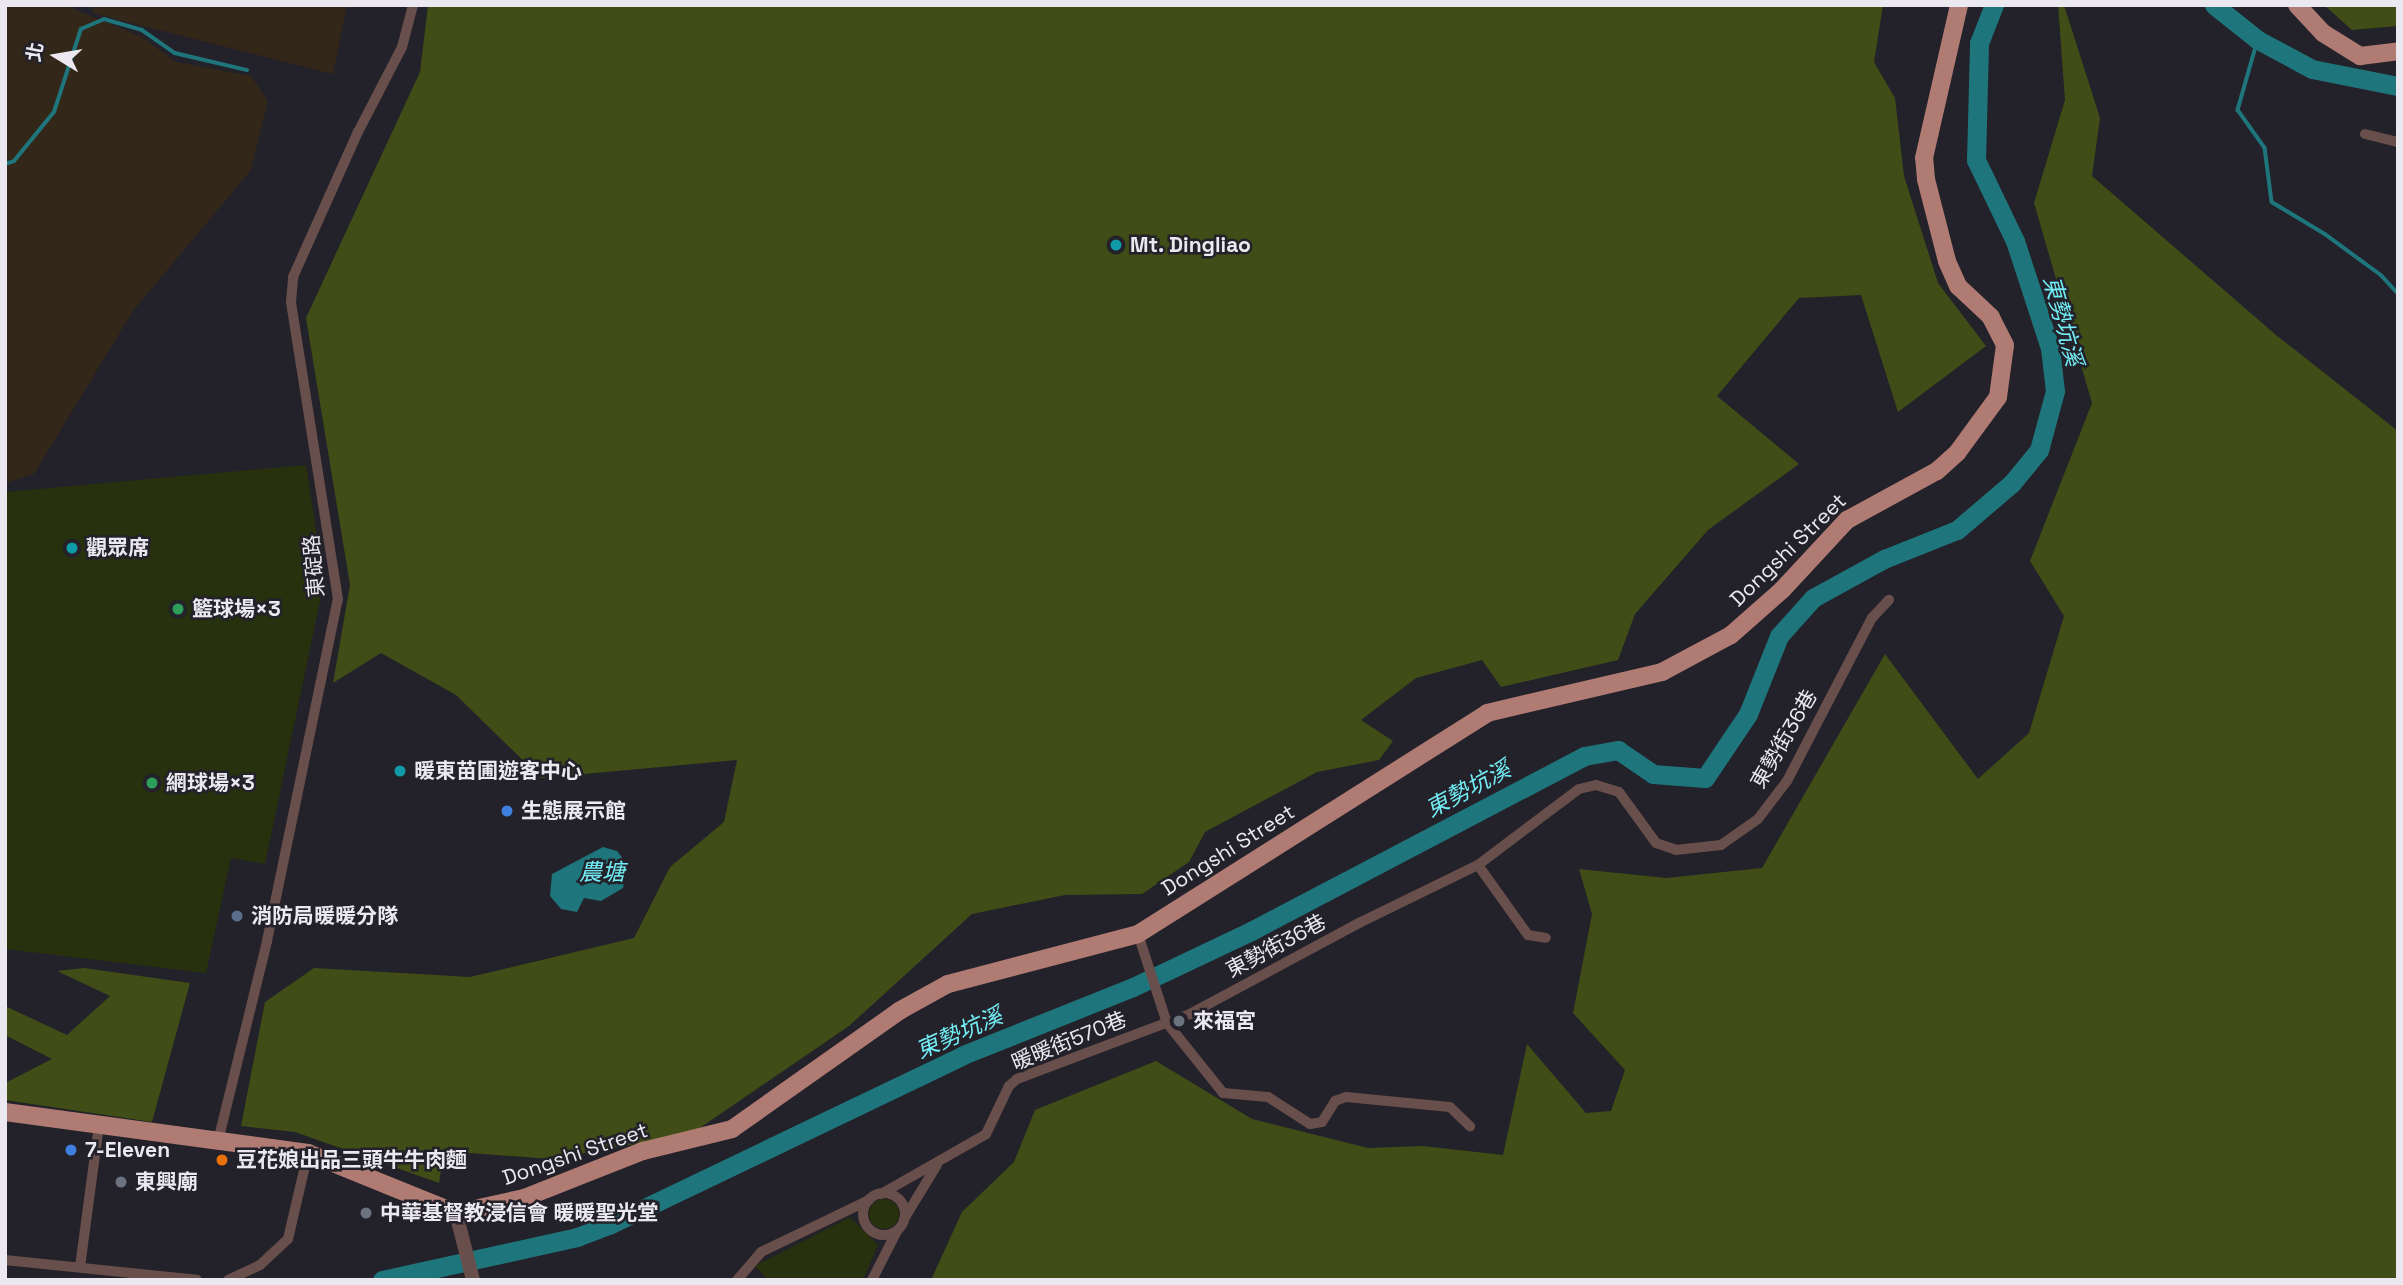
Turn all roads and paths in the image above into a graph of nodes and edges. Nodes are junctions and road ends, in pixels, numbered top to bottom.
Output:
1 (413, 5) edge
2 (1959, 5) edge
3 (2297, 5) edge
4 (2398, 51) edge
5 (2365, 134) dead end
6 (2398, 142) edge
7 (1889, 600) dead end
8 (1478, 866) junction
9 (1546, 938) dead end
10 (1141, 942) junction
11 (1167, 1023) junction
12 (5, 1112) edge
13 (99, 1125) junction
14 (1470, 1126) dead end
15 (218, 1141) junction
16 (308, 1153) junction
17 (939, 1163) junction
18 (881, 1194) junction
19 (869, 1200) junction
20 (904, 1219) junction
21 (457, 1220) junction
22 (897, 1231) junction
23 (5, 1260) edge
24 (80, 1267) junction
25 (197, 1280) edge
26 (228, 1280) edge
27 (473, 1280) edge
28 (737, 1280) edge
29 (873, 1280) edge

1 - 15 street, 東碇路
2 - 10 main road, Dongshi Street
3 - 4 main road
5 - 6 street
7 - 8 street, 東勢街36巷
8 - 9 street
8 - 11 street, 東勢街36巷
10 - 11 street
10 - 21 main road, Dongshi Street
11 - 14 street
11 - 17 street, 暖暖街570巷
12 - 13 main road
13 - 15 main road
13 - 24 street
15 - 16 main road
16 - 21 main road
16 - 26 street
17 - 18 street, 暖暖街570巷
17 - 20 street
18 - 19 street
18 - 20 street
19 - 22 street
19 - 28 street
20 - 22 street
21 - 27 street
22 - 29 street
23 - 24 street
24 - 25 street

